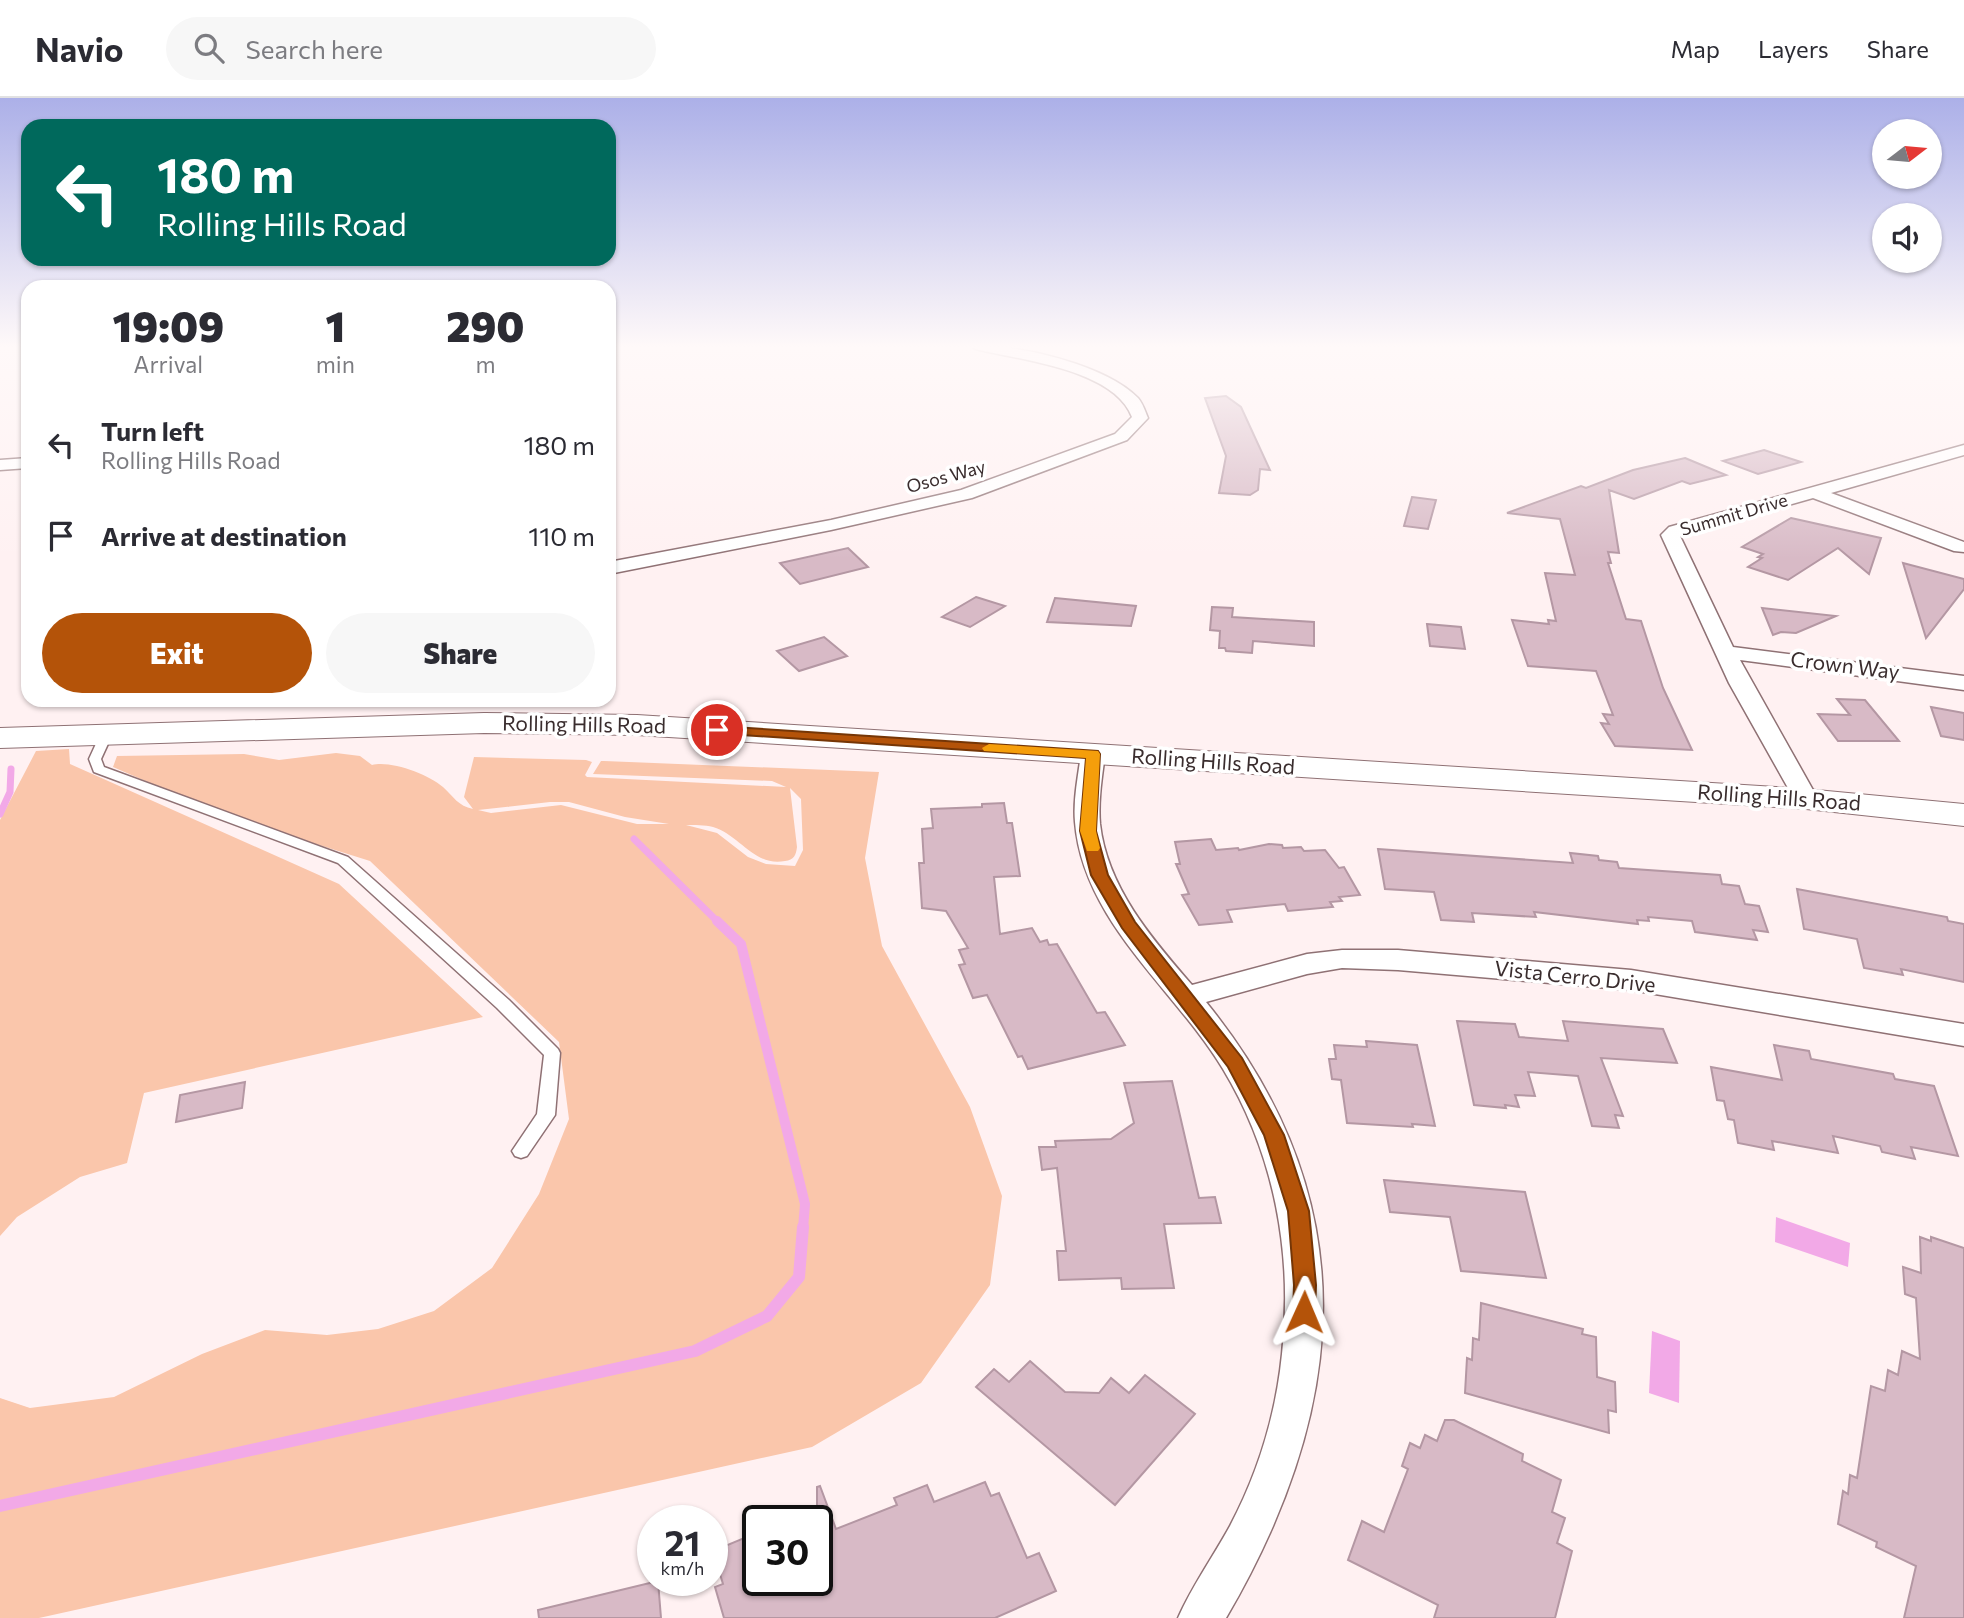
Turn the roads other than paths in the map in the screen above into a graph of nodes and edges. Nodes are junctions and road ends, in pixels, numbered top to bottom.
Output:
1 (1140, 417) edge
2 (1964, 450) edge
3 (21, 464) edge
4 (0, 465) edge
5 (1814, 492) junction
6 (1961, 547) dead end
7 (616, 567) edge
8 (1726, 652) junction
9 (1964, 683) edge
10 (106, 735) junction
11 (0, 738) edge
12 (1093, 754) junction
13 (1806, 799) junction
14 (1964, 815) edge
15 (1187, 997) junction
16 (1964, 1035) edge
17 (521, 1151) dead end
18 (1201, 1618) edge

1 - 7 street, Osos Way
2 - 5 street, Summit Drive
3 - 4 street
5 - 6 street
5 - 8 street, Summit Drive
8 - 9 street, Crown Way
8 - 13 street, Summit Drive
10 - 11 street, Rolling Hills Road
10 - 12 street, Rolling Hills Road
10 - 17 lane
12 - 13 street, Rolling Hills Road
12 - 15 street
13 - 14 street, Rolling Hills Road
15 - 16 street, Vista Cerro Drive
15 - 18 street

